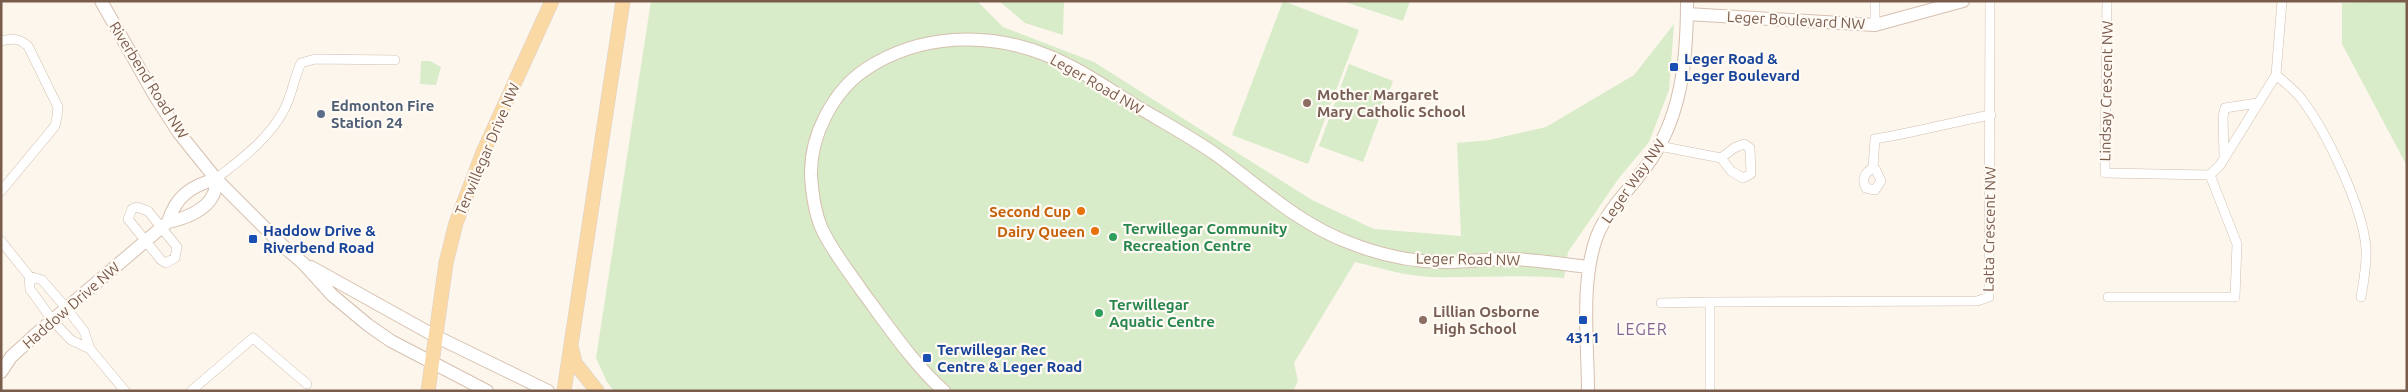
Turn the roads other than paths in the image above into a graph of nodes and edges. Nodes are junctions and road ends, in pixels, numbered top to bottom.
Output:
1 (101, 1) edge
2 (552, 1) edge
3 (623, 1) edge
4 (1875, 1) edge
5 (1963, 1) edge
6 (1990, 1) edge
7 (2107, 1) edge
8 (2282, 1) edge
9 (1687, 7) edge
10 (1876, 25) junction
11 (1, 41) edge
12 (395, 60) dead end
13 (2276, 75) junction
14 (2257, 103) junction
15 (1991, 115) junction
16 (1659, 146) junction
17 (1721, 158) dead end
18 (2224, 158) junction
19 (1873, 168) dead end
20 (2210, 175) junction
21 (216, 179) junction
22 (1, 190) edge
23 (165, 225) junction
24 (1, 241) edge
25 (144, 242) junction
26 (304, 264) junction
27 (1588, 267) junction
28 (29, 276) junction
29 (2108, 297) dead end
30 (2361, 297) dead end
31 (1710, 302) junction
32 (1661, 303) dead end
33 (67, 309) junction
34 (53, 321) junction
35 (435, 336) junction
36 (570, 340) junction
37 (90, 349) junction
38 (431, 363) junction
39 (1, 372) edge
40 (307, 384) dead end
41 (124, 391) edge
42 (191, 391) edge
43 (428, 391) edge
44 (486, 391) edge
45 (548, 391) edge
46 (564, 391) edge
47 (597, 391) edge
48 (944, 391) edge
49 (1588, 391) edge
50 (1710, 391) edge

1 - 21 street, Riverbend Road NW
2 - 35 main road, Terwillegar Drive NW
3 - 36 main road
4 - 10 street
5 - 10 street, Leger Boulevard NW
6 - 15 street, Latta Crescent NW
7 - 20 street, Lindsay Crescent NW
8 - 13 street
9 - 10 street, Leger Boulevard NW
9 - 16 street, Leger Way NW
11 - 22 street
12 - 21 street
13 - 14 street
13 - 30 street
14 - 18 street
14 - 18 street
15 - 19 street
15 - 31 street, Latta Crescent NW
16 - 17 street
16 - 27 street, Leger Way NW
18 - 20 street
20 - 29 street
21 - 23 street, Haddow Drive NW
21 - 23 street, Haddow Drive NW
21 - 26 street, Riverbend Road NW
23 - 25 street, Haddow Drive NW
23 - 25 street
23 - 25 street
24 - 28 street
25 - 33 street, Haddow Drive NW
26 - 35 street, Riverbend Road NW
26 - 38 street, Riverbend Road NW
27 - 48 street, Leger Road NW
27 - 49 street, Leger Way NW
28 - 33 street
28 - 34 street
31 - 32 street, Latta Crescent NW
31 - 50 street
33 - 34 street, Haddow Drive NW
33 - 37 street
34 - 37 street
34 - 39 street, Haddow Drive NW
35 - 38 main road, Terwillegar Drive NW
35 - 45 street, Riverbend Road NW
36 - 46 main road
36 - 47 main road
37 - 41 street
38 - 43 main road, Terwillegar Drive NW
38 - 44 street, Riverbend Road NW
40 - 42 street

